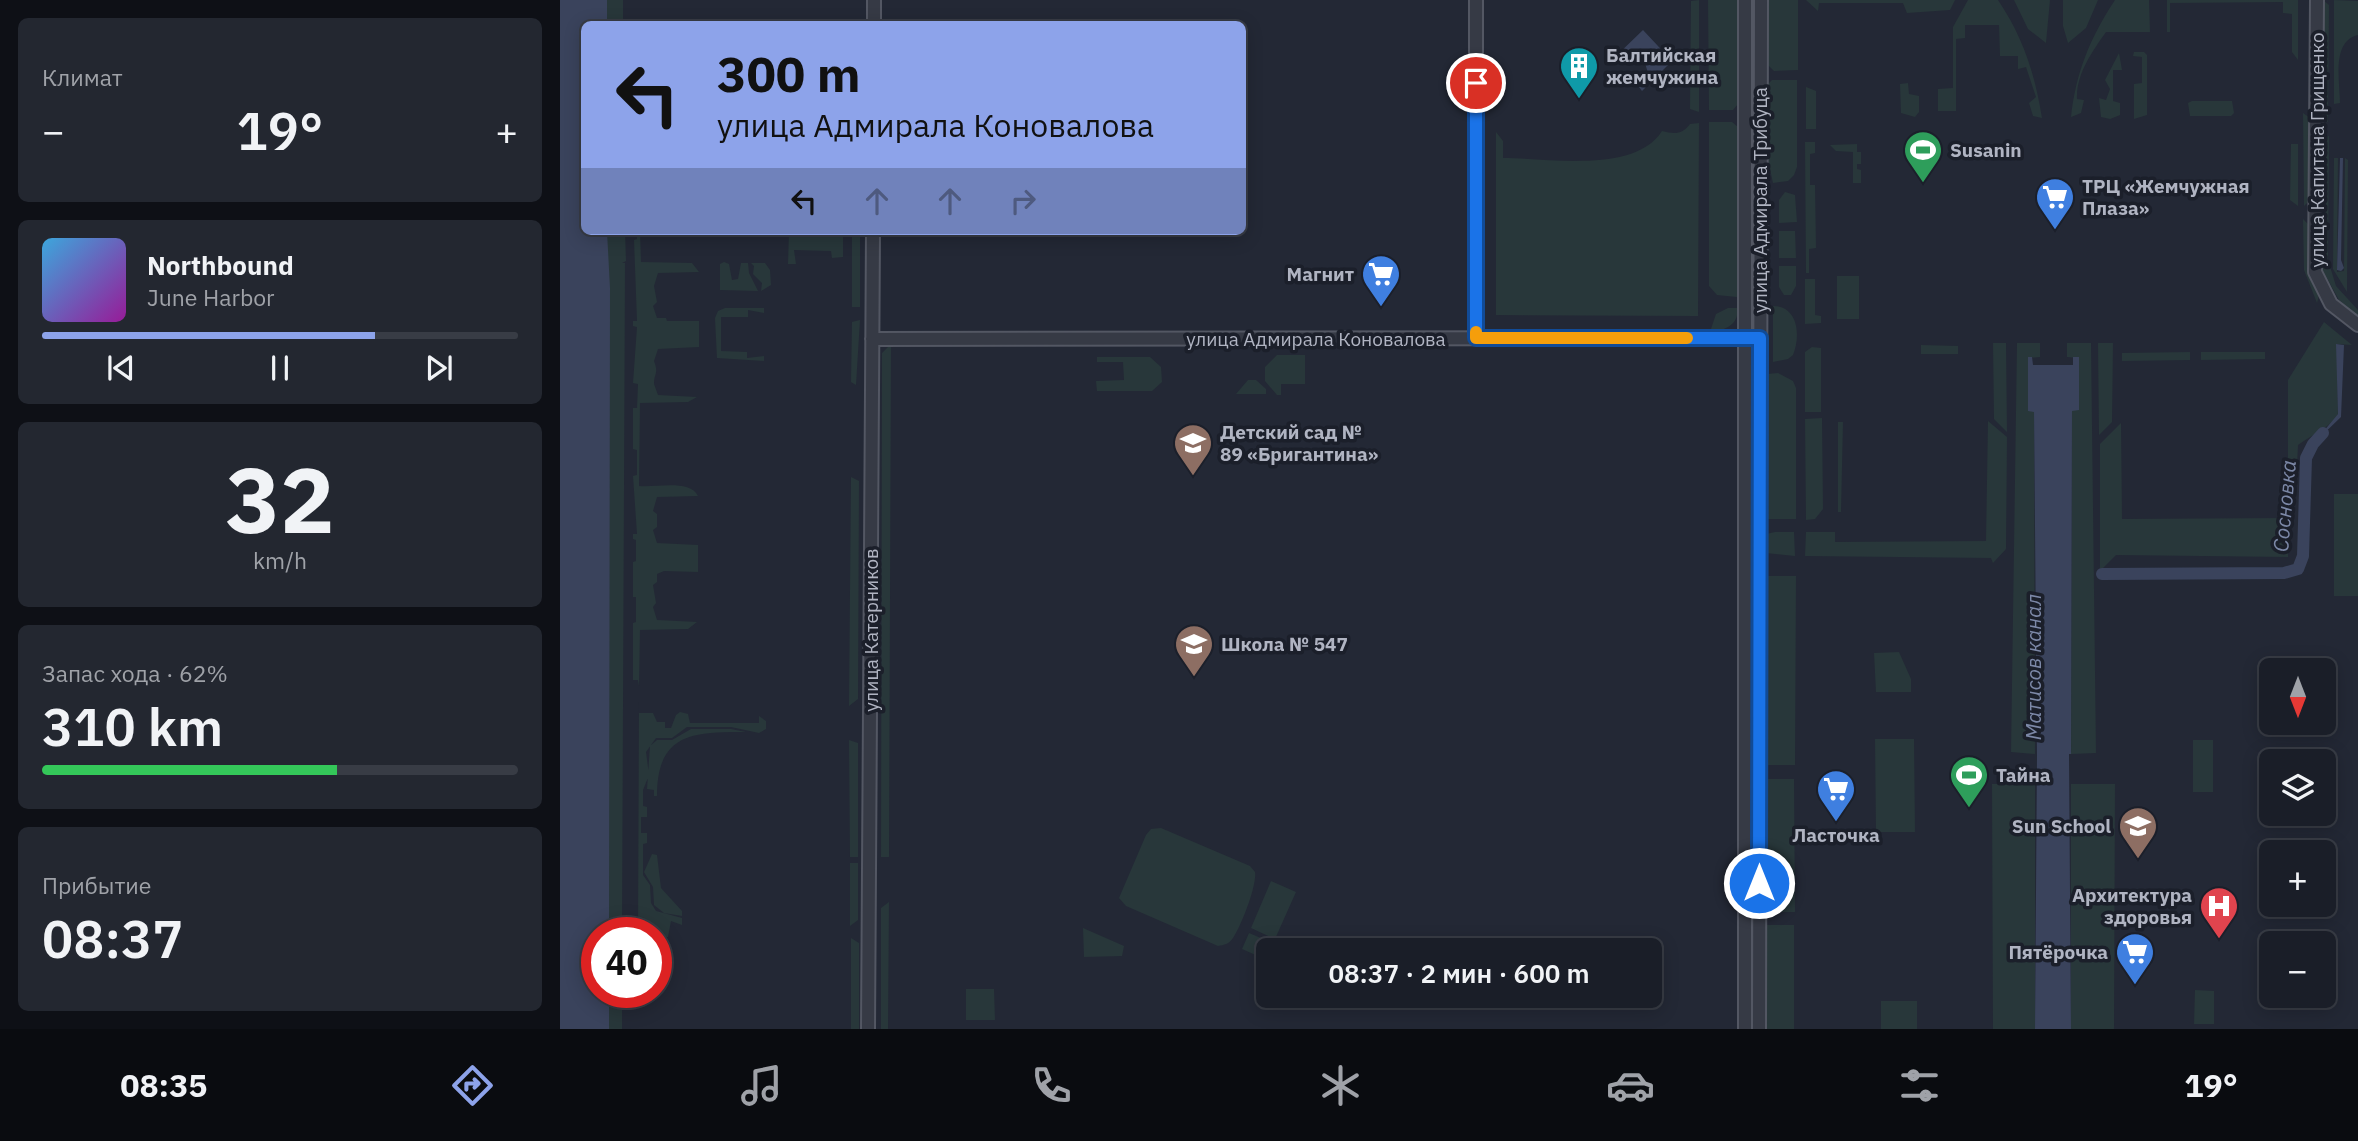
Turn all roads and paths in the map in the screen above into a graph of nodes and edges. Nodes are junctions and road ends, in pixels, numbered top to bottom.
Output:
1 (874, 0) edge
2 (1476, 0) edge
3 (1745, 0) edge
4 (1760, 0) edge
5 (2317, 0) edge
6 (874, 21) edge
7 (873, 235) edge
8 (2358, 326) edge
9 (1476, 338) junction
10 (1745, 338) junction
11 (1760, 338) junction
12 (872, 339) junction
13 (868, 1029) edge
14 (1745, 1029) edge
15 (1759, 1029) edge

1 - 6 street
2 - 9 street
3 - 10 street, улица Адмирала Трибуца
4 - 11 street, улица Адмирала Трибуца
5 - 8 street, улица Капитана Грищенко
7 - 12 street, улица Катерников
9 - 10 street, улица Адмирала Коновалова
9 - 12 street, улица Адмирала Коновалова
10 - 11 street, улица Адмирала Коновалова
10 - 14 street, улица Адмирала Трибуца
11 - 15 street, улица Адмирала Трибуца
12 - 13 street, улица Катерников

